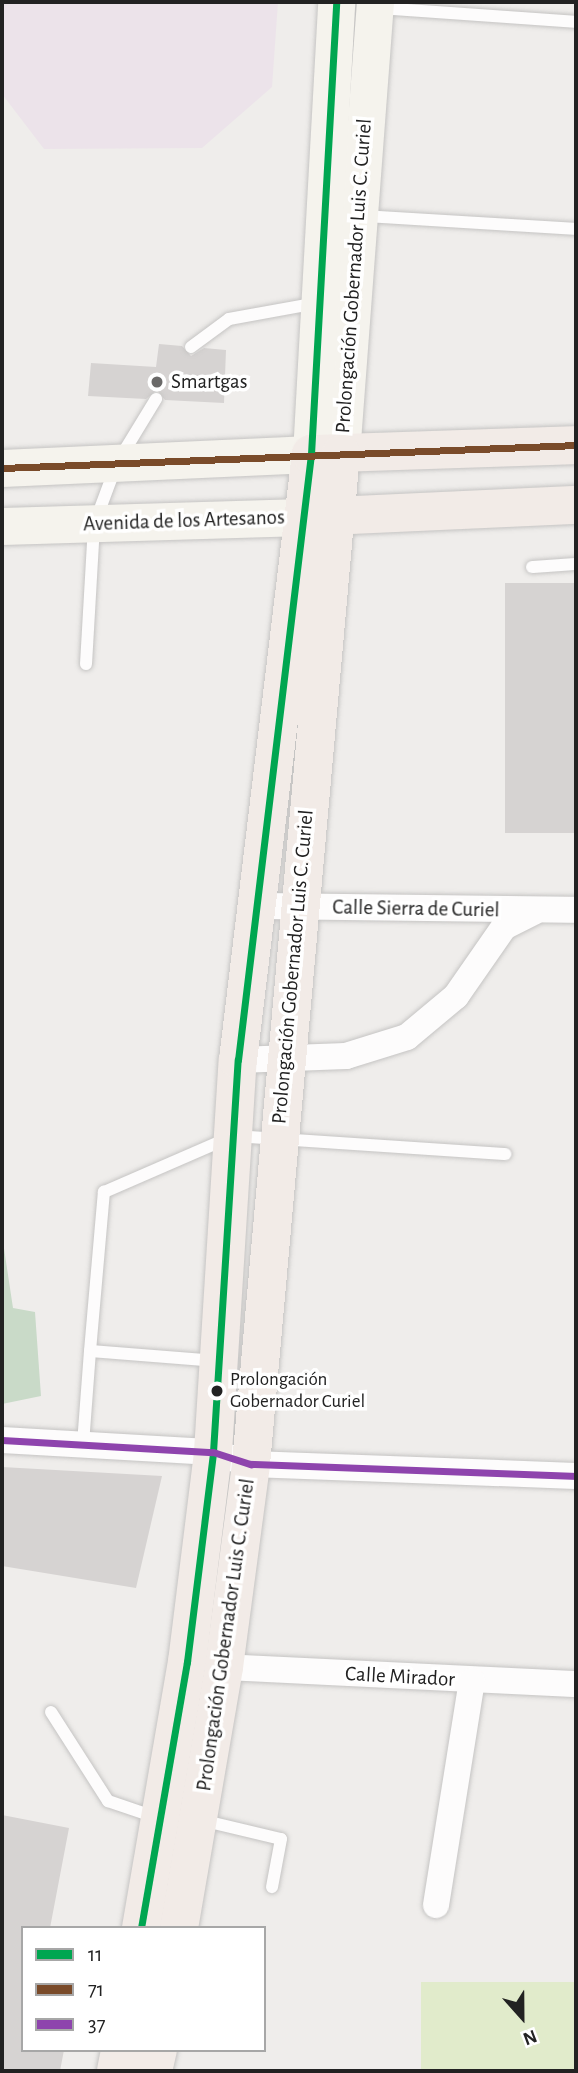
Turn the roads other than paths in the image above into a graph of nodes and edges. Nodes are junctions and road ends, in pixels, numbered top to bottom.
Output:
1 (355, 5) edge
2 (576, 22) edge
3 (342, 215) junction
4 (576, 229) edge
5 (336, 302) junction
6 (191, 347) dead end
7 (156, 399) dead end
8 (576, 444) edge
9 (326, 454) junction
10 (117, 463) junction
11 (2, 468) edge
12 (576, 505) edge
13 (319, 517) junction
14 (94, 525) junction
15 (2, 526) edge
16 (576, 564) edge
17 (532, 567) dead end
18 (86, 664) dead end
19 (256, 906) junction
20 (299, 907) junction
21 (576, 910) edge
22 (534, 912) junction
23 (238, 1060) junction
24 (283, 1063) junction
25 (233, 1136) junction
26 (277, 1139) junction
27 (505, 1154) dead end
28 (90, 1351) junction
29 (239, 1363) junction
30 (2, 1440) edge
31 (83, 1444) junction
32 (213, 1452) junction
33 (251, 1464) junction
34 (576, 1476) edge
35 (224, 1667) junction
36 (472, 1681) junction
37 (576, 1684) edge
38 (51, 1712) dead end
39 (179, 1819) junction
40 (272, 1886) dead end
41 (436, 1905) dead end
42 (143, 1926) edge
43 (179, 1926) edge
44 (120, 2052) edge
45 (158, 2052) edge
46 (116, 2071) edge
47 (153, 2071) edge

1 - 2 lane
1 - 3 street, Prolongación Gobernador Luis C. Curiel
3 - 4 lane
3 - 5 street, Prolongación Gobernador Luis C. Curiel
5 - 6 lane
5 - 9 street, Prolongación Gobernador Luis C. Curiel
7 - 10 lane
8 - 9 main road
9 - 10 street
9 - 13 main road, Prolongación Gobernador Luis C. Curiel
10 - 11 street
10 - 14 lane
12 - 13 main road, Avenida de los Artesanos
13 - 14 street, Avenida de los Artesanos
13 - 19 main road, Prolongación Gobernador Luis C. Curiel
13 - 20 main road, Prolongación Gobernador Luis C. Curiel
14 - 15 street, Avenida de los Artesanos
14 - 18 lane
16 - 17 lane
19 - 20 street, Calle Sierra de Curiel
19 - 23 main road, Prolongación Gobernador Luis C. Curiel
20 - 22 street, Calle Sierra de Curiel
20 - 24 main road, Prolongación Gobernador Luis C. Curiel
21 - 22 street, Calle Sierra de Curiel
22 - 24 street, Calle Sierra de Curiel
23 - 24 street, Calle Sierra de Curiel
23 - 25 main road, Prolongación Gobernador Luis C. Curiel
24 - 26 main road, Prolongación Gobernador Luis C. Curiel
25 - 26 lane
25 - 28 lane
25 - 29 main road, Prolongación Gobernador Luis C. Curiel
26 - 27 lane
26 - 29 main road, Prolongación Gobernador Luis C. Curiel
28 - 29 lane
28 - 31 lane
29 - 32 main road, Prolongación Gobernador Luis C. Curiel
29 - 33 main road, Prolongación Gobernador Luis C. Curiel
30 - 31 street
31 - 32 street
32 - 33 street
32 - 39 main road, Prolongación Gobernador Luis C. Curiel
33 - 34 street
33 - 35 main road, Prolongación Gobernador Luis C. Curiel
35 - 36 street, Calle Mirador
35 - 39 main road, Prolongación Gobernador Luis C. Curiel
36 - 37 street, Calle Mirador
36 - 41 street
38 - 39 lane
39 - 40 lane
39 - 42 main road, Prolongación Gobernador Luis C. Curiel
39 - 43 main road, Prolongación Gobernador Luis C. Curiel
44 - 46 main road
45 - 47 main road

